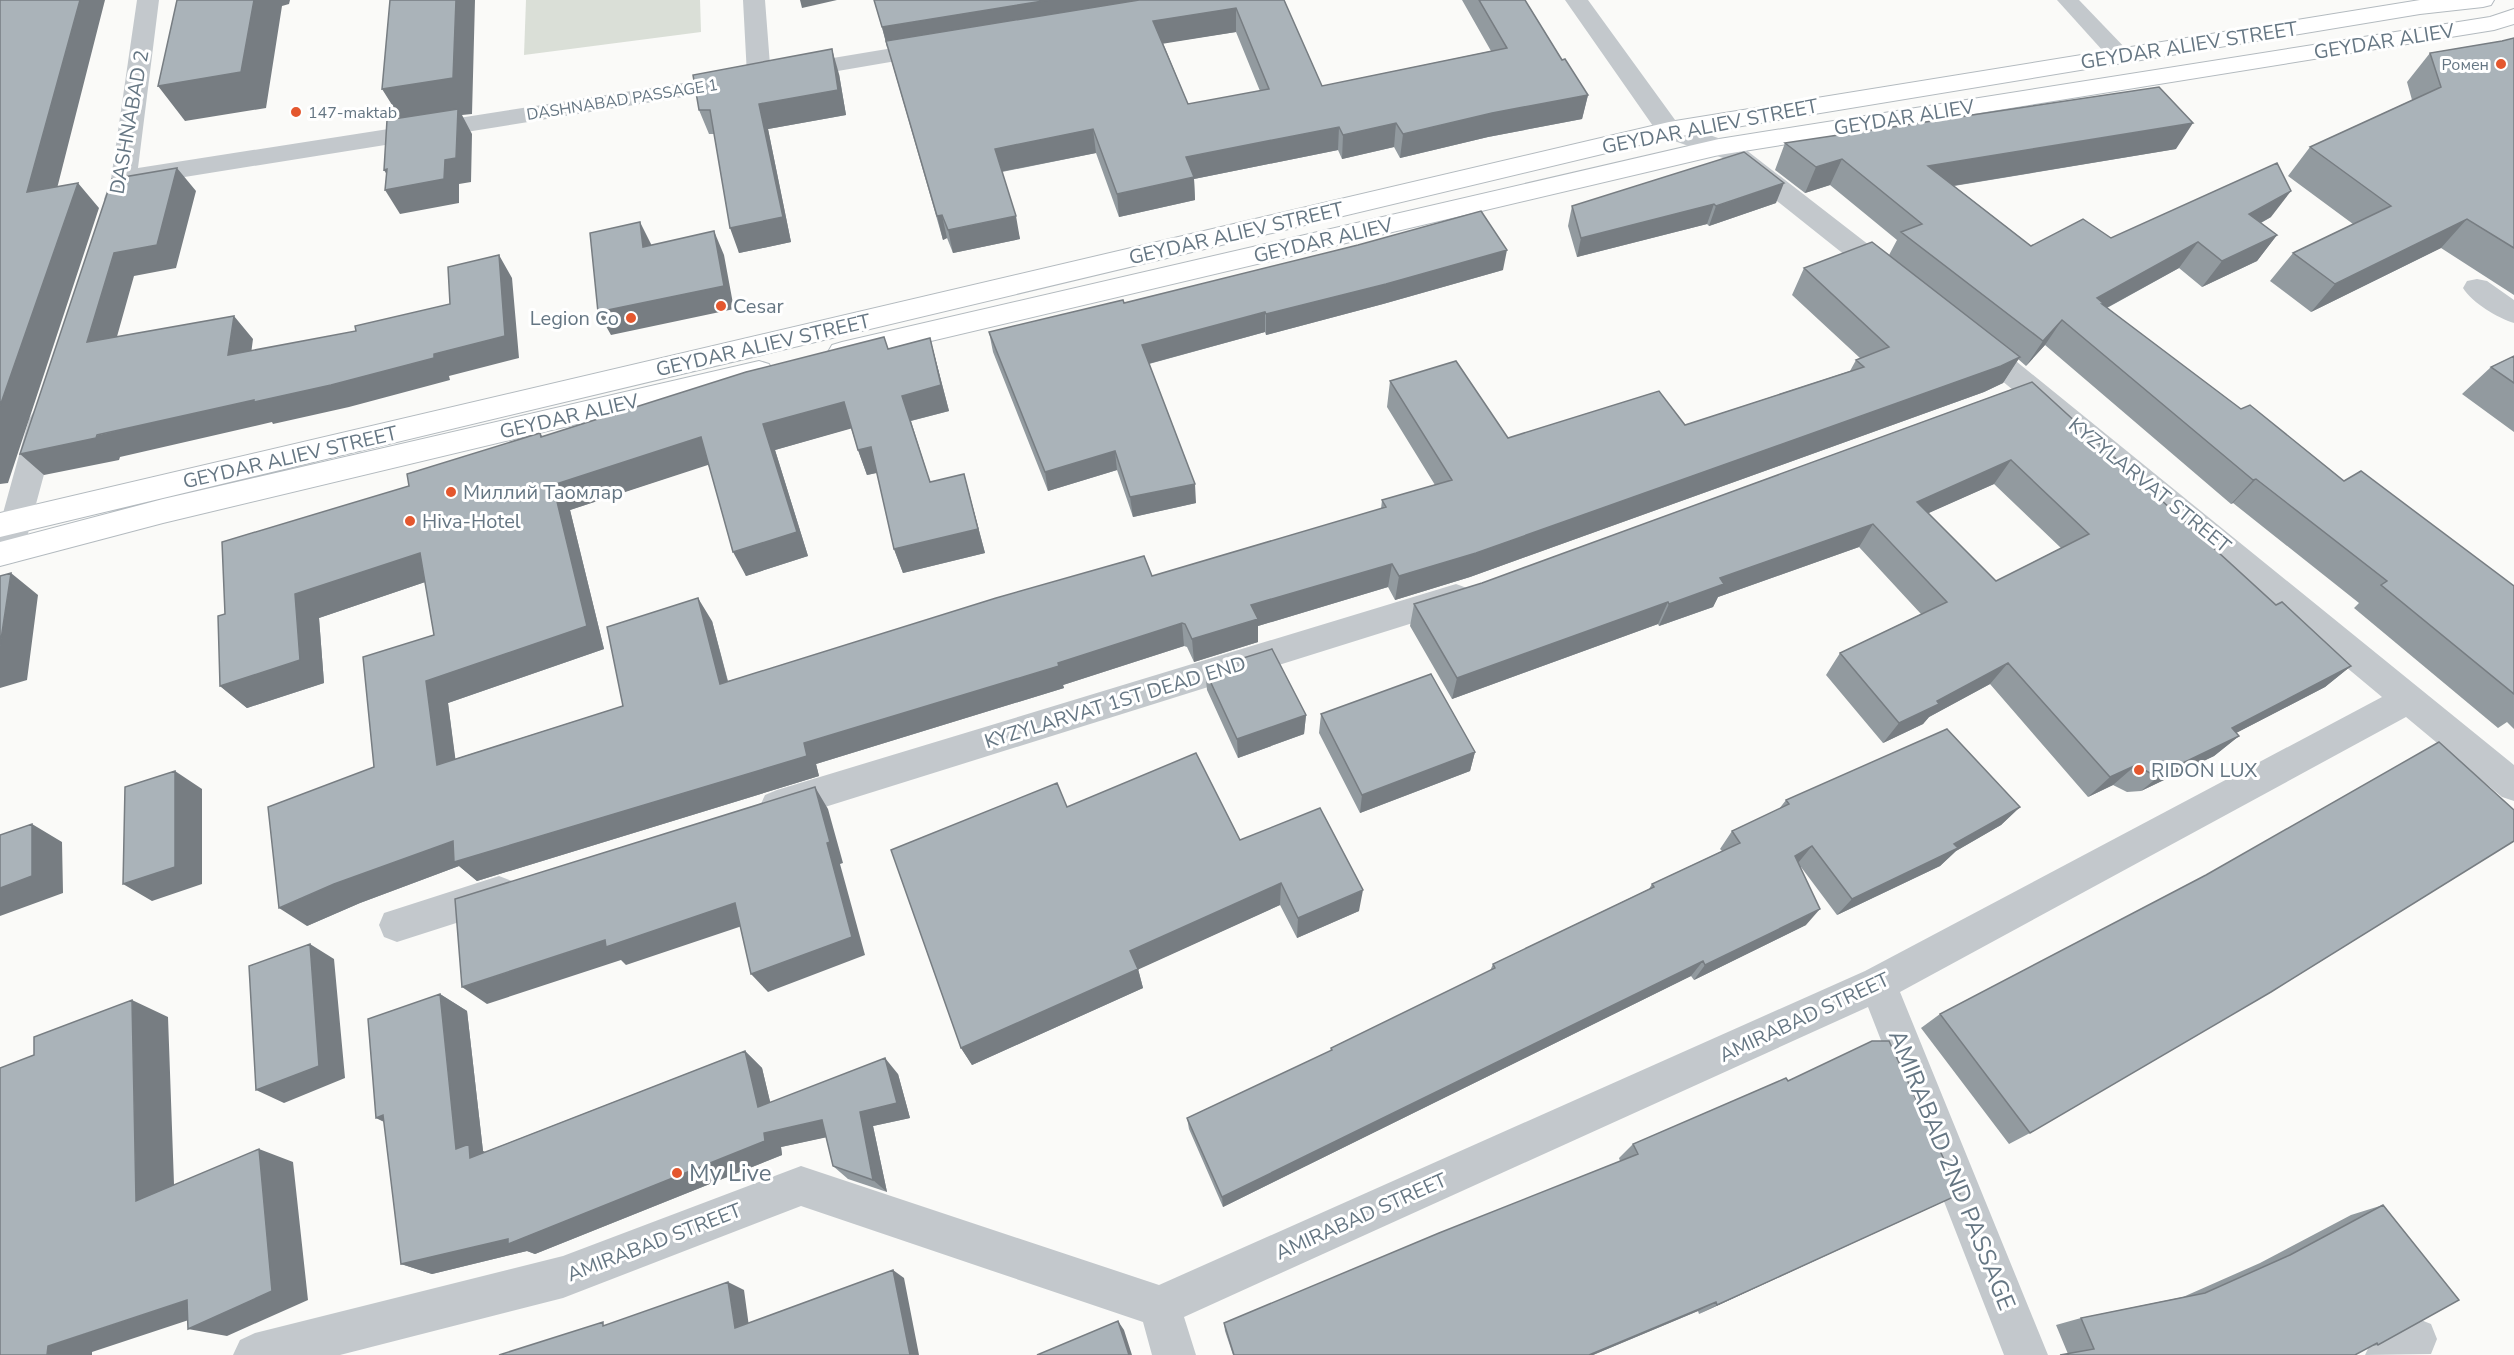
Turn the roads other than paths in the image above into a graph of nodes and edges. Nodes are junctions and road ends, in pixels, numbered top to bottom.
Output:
1 (148, 0) edge
2 (754, 0) edge
3 (1576, 0) edge
4 (2067, 0) edge
5 (2501, 16) edge
6 (958, 45) edge
7 (2120, 56) junction
8 (759, 78) junction
9 (1669, 130) junction
10 (1719, 147) junction
11 (124, 179) junction
12 (109, 223) edge
13 (2477, 288) dead end
14 (1910, 291) edge
15 (2514, 313) edge
16 (1955, 327) edge
17 (812, 359) edge
18 (777, 367) edge
19 (2028, 385) junction
20 (51, 400) edge
21 (1995, 402) edge
22 (6, 538) edge
23 (1487, 586) edge
24 (2410, 699) junction
25 (2514, 786) edge
26 (747, 816) edge
27 (532, 883) edge
28 (397, 925) dead end
29 (1878, 984) junction
30 (1160, 1306) junction
31 (255, 1355) edge
32 (1174, 1355) edge
33 (2026, 1355) edge

1 - 11 street, DASHNABAD 2
2 - 8 street
3 - 9 street
4 - 7 lane
5 - 7 main road, GEYDAR ALIEV STREET
5 - 10 main road, GEYDAR ALIEV
6 - 8 street, DASHNABAD PASSAGE 1
7 - 9 main road, GEYDAR ALIEV STREET
8 - 11 street, DASHNABAD PASSAGE 1
9 - 10 street
9 - 22 main road, GEYDAR ALIEV STREET
10 - 14 street
10 - 17 main road, GEYDAR ALIEV
11 - 12 street, DASHNABAD 2
13 - 15 street
16 - 19 street, KYZYLARVAT STREET
18 - 22 main road, GEYDAR ALIEV STREET
19 - 21 street
19 - 24 street, KYZYLARVAT STREET
20 - 22 street
23 - 26 street, KYZYLARVAT 1ST DEAD END
24 - 25 street, KYZYLARVAT STREET
24 - 29 street, AMIRABAD STREET
27 - 28 street
29 - 30 street, AMIRABAD STREET
29 - 33 street, AMIRABAD 2ND PASSAGE
30 - 31 street, AMIRABAD STREET
30 - 32 street

